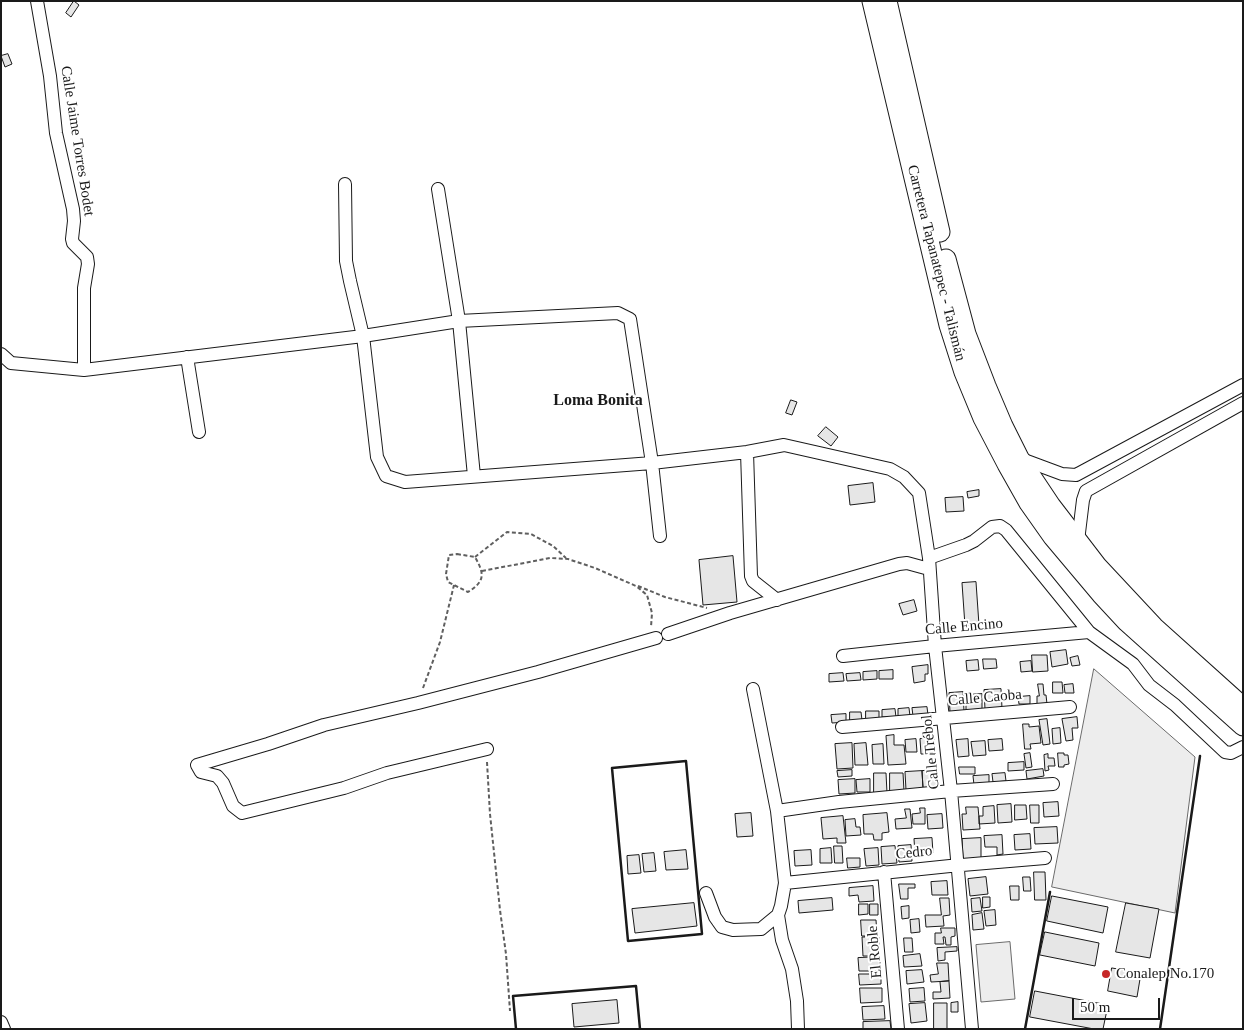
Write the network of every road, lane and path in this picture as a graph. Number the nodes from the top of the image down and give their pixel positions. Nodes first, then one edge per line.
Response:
1 (37, 1) edge
2 (872, 1) edge
3 (887, 1) edge
4 (345, 184) dead end
5 (438, 189) dead end
6 (460, 321) junction
7 (363, 336) junction
8 (187, 357) junction
9 (6, 359) edge
10 (84, 370) junction
11 (1243, 385) edge
12 (1243, 403) edge
13 (199, 432) dead end
14 (747, 452) junction
15 (1019, 458) junction
16 (652, 463) junction
17 (1076, 475) junction
18 (474, 476) junction
19 (1086, 491) junction
20 (660, 536) dead end
21 (1078, 541) junction
22 (475, 557) junction
23 (568, 559) junction
24 (929, 564) junction
25 (482, 570) junction
26 (454, 585) junction
27 (636, 586) junction
28 (777, 600) junction
29 (707, 608) dead end
30 (1089, 632) junction
31 (662, 636) junction
32 (935, 646) junction
33 (843, 656) dead end
34 (753, 689) dead end
35 (418, 703) junction
36 (1070, 707) dead end
37 (1243, 707) edge
38 (943, 717) junction
39 (1243, 726) edge
40 (842, 727) dead end
41 (1243, 747) edge
42 (487, 749) joint
43 (1053, 784) dead end
44 (951, 791) junction
45 (777, 811) junction
46 (1046, 858) dead end
47 (958, 865) junction
48 (884, 872) junction
49 (785, 882) junction
50 (706, 892) dead end
51 (778, 915) junction
52 (761, 929) junction
53 (782, 940) junction
54 (510, 1011) dead end
55 (1, 1022) edge
56 (4, 1029) edge
57 (798, 1029) edge
58 (898, 1029) edge
59 (972, 1029) edge

1 - 10 street, Calle Jaime Torres Bodet
2 - 39 highway, Carretera Tapanatepec - Talismán
3 - 15 highway, Carretera Tapanatepec - Talismán
4 - 7 street
5 - 6 street
6 - 7 street
6 - 16 street
6 - 18 street
7 - 8 street
7 - 18 street
8 - 10 street
8 - 13 street
9 - 10 street
11 - 17 street
12 - 19 street
14 - 16 street
14 - 24 street, Calle Trébol
14 - 28 street
15 - 17 street
15 - 21 highway, Carretera Tapanatepec - Talismán
16 - 18 street
16 - 20 street
17 - 19 street
19 - 21 street
21 - 37 highway, Carretera Tapanatepec - Talismán
22 - 23 path
22 - 25 path
22 - 26 path
23 - 25 path
23 - 27 path
24 - 28 street
24 - 30 street
24 - 32 street, Calle Trébol
25 - 26 path
26 - 35 path
27 - 29 path
27 - 31 path
28 - 31 street
30 - 32 street, Calle Encino
30 - 41 street
31 - 35 street
32 - 33 street, Calle Encino
32 - 38 street, Calle Trébol
34 - 45 street
35 - 42 street
36 - 38 street, Calle Caoba
38 - 40 street, Calle Caoba
38 - 44 street, Calle Trébol
42 - 54 path
43 - 44 street
44 - 45 street
44 - 47 street, Calle Trébol
45 - 49 street
46 - 47 street, Cedro
47 - 48 street, Cedro
47 - 59 street, Calle Trébol
48 - 49 street, Cedro
48 - 58 street, El Roble
49 - 51 street
50 - 52 street
51 - 52 street
51 - 53 street
52 - 53 street
53 - 57 street
55 - 56 street

